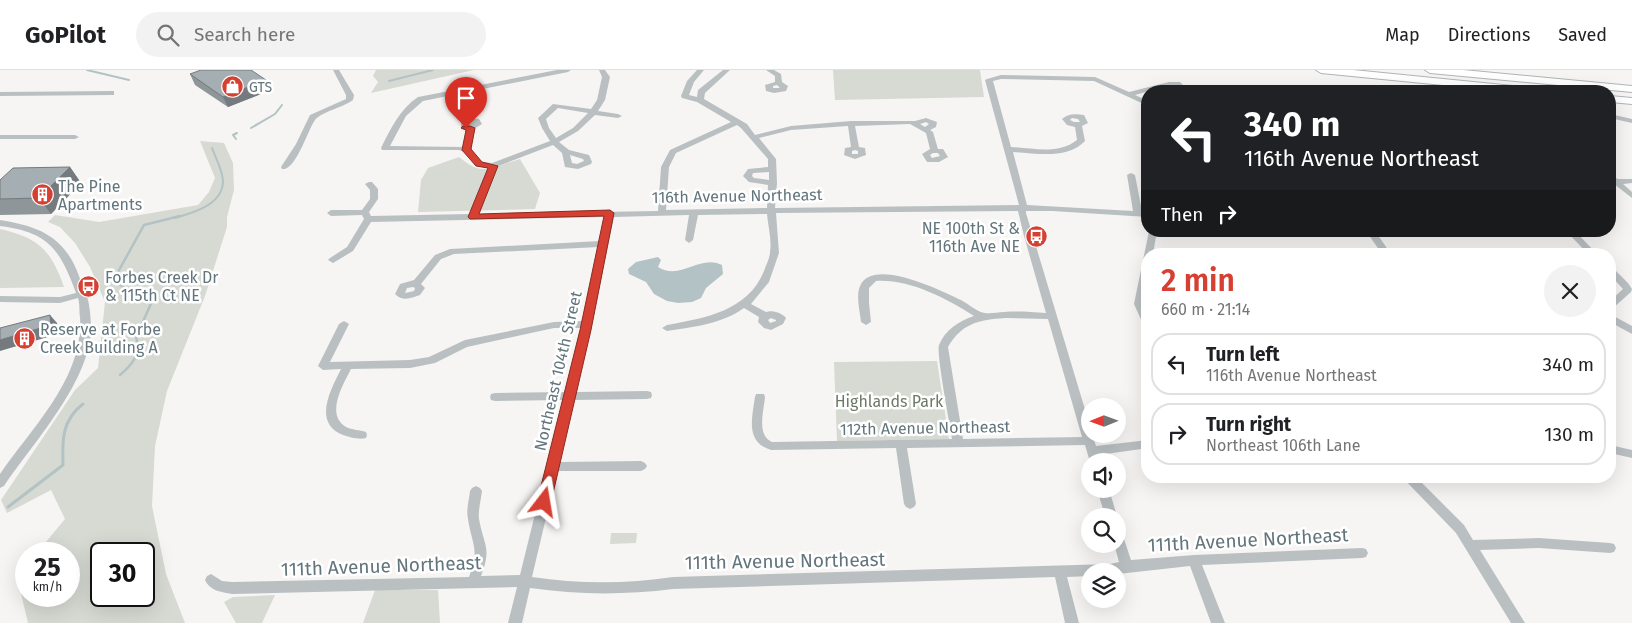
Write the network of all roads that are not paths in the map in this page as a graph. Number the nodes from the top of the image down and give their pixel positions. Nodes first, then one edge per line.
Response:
1 (336, 70) edge
2 (568, 70) edge
3 (602, 70) edge
4 (701, 70) edge
5 (728, 70) edge
6 (770, 70) edge
7 (1321, 70) edge
8 (1426, 70) edge
9 (1355, 73) junction
10 (1464, 74) junction
11 (778, 79) dead end
12 (1632, 84) edge
13 (1425, 85) edge
14 (1474, 85) edge
15 (1587, 85) edge
16 (1616, 88) edge
17 (1632, 89) edge
18 (1141, 91) edge
19 (111, 93) dead end
20 (0, 94) edge
21 (1131, 94) junction
22 (700, 100) junction
23 (1141, 100) edge
24 (1616, 100) edge
25 (1632, 101) edge
26 (1616, 105) edge
27 (1632, 106) edge
28 (592, 113) junction
29 (618, 116) dead end
30 (1616, 117) edge
31 (1632, 121) edge
32 (737, 122) junction
33 (851, 124) junction
34 (1078, 125) dead end
35 (921, 126) junction
36 (470, 128) dead end
37 (0, 137) edge
38 (75, 137) dead end
39 (755, 137) junction
40 (555, 143) junction
41 (855, 148) dead end
42 (1009, 149) junction
43 (467, 150) junction
44 (934, 150) dead end
45 (566, 152) dead end
46 (493, 166) junction
47 (285, 167) dead end
48 (773, 169) junction
49 (1131, 176) dead end
50 (1616, 180) edge
51 (1632, 182) edge
52 (773, 183) junction
53 (1616, 183) edge
54 (369, 184) dead end
55 (1632, 196) edge
56 (1023, 207) junction
57 (771, 210) junction
58 (662, 212) junction
59 (694, 212) junction
60 (331, 213) dead end
61 (610, 213) junction
62 (1138, 214) joint
63 (367, 215) junction
64 (473, 217) junction
65 (0, 223) edge
66 (1374, 237) edge
67 (1576, 237) edge
68 (689, 240) dead end
69 (603, 244) junction
70 (1383, 248) edge
71 (1587, 248) edge
72 (333, 260) dead end
73 (1616, 276) edge
74 (416, 284) dead end
75 (82, 294) junction
76 (1141, 295) edge
77 (0, 299) edge
78 (1616, 301) edge
79 (744, 304) junction
80 (1141, 308) edge
81 (765, 316) dead end
82 (981, 316) junction
83 (1051, 316) junction
84 (1616, 321) edge
85 (866, 322) dead end
86 (344, 324) dead end
87 (587, 324) junction
88 (667, 328) dead end
89 (1632, 331) edge
90 (348, 366) junction
91 (648, 395) dead end
92 (570, 396) junction
93 (494, 397) dead end
94 (760, 397) dead end
95 (362, 434) dead end
96 (958, 443) junction
97 (901, 444) junction
98 (1141, 445) edge
99 (1616, 450) edge
100 (1092, 451) edge
101 (1632, 454) edge
102 (641, 466) dead end
103 (553, 467) junction
104 (0, 483) edge
105 (1414, 483) edge
106 (476, 491) dead end
107 (910, 504) dead end
108 (1471, 545) junction
109 (1610, 548) dead end
110 (1362, 553) dead end
111 (1194, 560) junction
112 (1126, 566) edge
113 (1081, 571) edge
114 (1060, 572) junction
115 (211, 580) dead end
116 (524, 581) junction
117 (473, 582) junction
118 (515, 623) edge
119 (1072, 623) edge
120 (1218, 623) edge
121 (1518, 623) edge

1 - 47 street
2 - 43 street
3 - 28 street
4 - 22 street
5 - 22 street
6 - 11 street
7 - 9 highway
8 - 10 highway
9 - 13 highway
9 - 14 highway
10 - 12 highway
10 - 15 highway
16 - 17 highway
18 - 21 street
19 - 20 street
21 - 23 street
21 - 42 street
22 - 32 street
24 - 25 highway
26 - 27 highway
28 - 29 street
28 - 40 street
28 - 40 street
30 - 31 street
32 - 39 street
32 - 58 street
33 - 35 street
33 - 39 street
33 - 41 street
34 - 42 street
35 - 35 street
35 - 44 street
36 - 43 street
37 - 38 street
39 - 48 street
40 - 45 street
40 - 46 street
42 - 56 street
43 - 46 street
46 - 64 street
48 - 52 street
48 - 52 street
49 - 62 street
50 - 51 street
52 - 57 street
53 - 55 street
54 - 63 street
56 - 57 street, 116th Avenue Northeast
56 - 62 street, 116th Avenue Northeast
56 - 83 street
57 - 59 street, 116th Avenue Northeast
57 - 79 street
58 - 59 street, 116th Avenue Northeast
58 - 61 street, 116th Avenue Northeast
59 - 68 street
60 - 63 street, 116th Avenue Northeast
61 - 64 street, 116th Avenue Northeast
61 - 69 street, Northeast 104th Street
63 - 64 street, 116th Avenue Northeast
63 - 72 street
65 - 75 street
66 - 70 street
67 - 71 street
69 - 74 street
69 - 87 street, Northeast 104th Street
73 - 78 street
75 - 77 street
75 - 104 street
76 - 80 street
79 - 81 street
79 - 88 street
82 - 83 street
82 - 85 street
82 - 96 street
83 - 100 street
84 - 89 street
86 - 90 street
87 - 90 street
87 - 92 street, Northeast 104th Street
90 - 95 street
91 - 92 street
92 - 93 street
92 - 103 street, Northeast 104th Street
94 - 97 street, 112th Avenue Northeast
96 - 97 street, 112th Avenue Northeast
96 - 100 street, 112th Avenue Northeast
97 - 107 street
98 - 100 street, 112th Avenue Northeast
99 - 101 street
102 - 103 street
103 - 116 street, Northeast 104th Street
105 - 108 street
106 - 117 street
108 - 109 street
108 - 121 street
110 - 111 street, 111th Avenue Northeast
111 - 112 street, 111th Avenue Northeast
111 - 120 street
113 - 114 street, 111th Avenue Northeast
114 - 116 street, 111th Avenue Northeast
114 - 119 street
115 - 117 street, 111th Avenue Northeast
116 - 117 street, 111th Avenue Northeast
116 - 118 street, Northeast 104th Street

